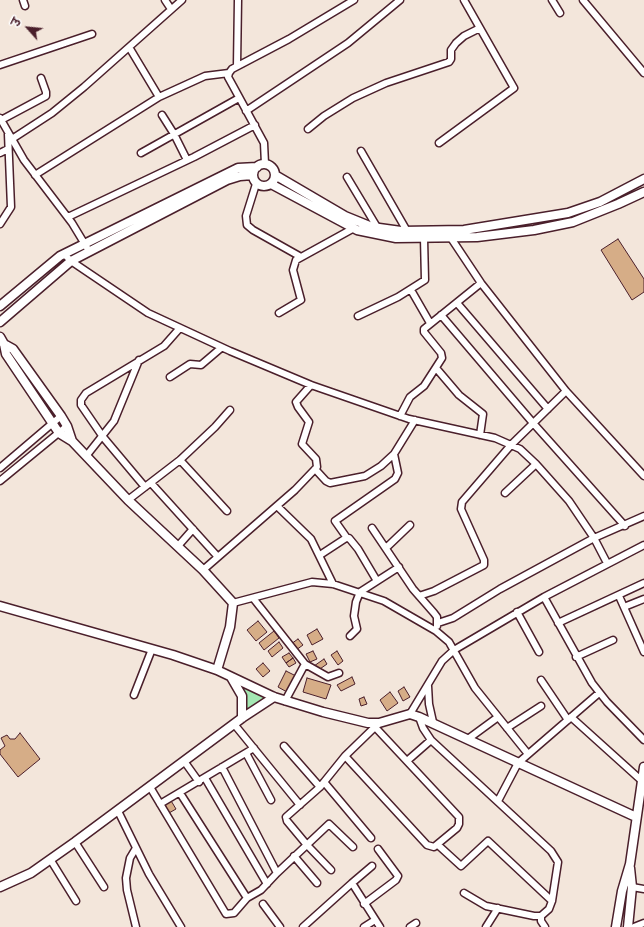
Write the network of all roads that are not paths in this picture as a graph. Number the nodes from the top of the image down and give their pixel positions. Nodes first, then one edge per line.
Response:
1 (165, 0) edge
2 (182, 0) edge
3 (238, 0) edge
4 (354, 0) edge
5 (400, 0) edge
6 (464, 0) edge
7 (552, 0) edge
8 (583, 0) edge
9 (171, 9) junction
10 (560, 13) dead end
11 (480, 28) junction
12 (92, 34) dead end
13 (129, 47) junction
14 (0, 65) edge
15 (237, 66) junction
16 (229, 73) junction
17 (644, 73) edge
18 (41, 78) dead end
19 (159, 97) junction
20 (239, 98) junction
21 (246, 111) junction
22 (162, 115) dead end
23 (1, 119) edge
24 (255, 125) junction
25 (308, 130) dead end
26 (8, 131) junction
27 (174, 134) junction
28 (12, 138) junction
29 (439, 143) dead end
30 (8, 150) junction
31 (361, 151) dead end
32 (0, 153) edge
33 (141, 153) dead end
34 (187, 160) junction
35 (265, 164) junction
36 (256, 167) junction
37 (35, 175) junction
38 (253, 175) junction
39 (275, 175) junction
40 (347, 177) dead end
41 (644, 179) edge
42 (256, 184) junction
43 (271, 184) junction
44 (644, 192) edge
45 (574, 212) junction
46 (68, 217) junction
47 (576, 221) junction
48 (0, 222) edge
49 (377, 227) junction
50 (354, 228) junction
51 (444, 230) junction
52 (407, 231) junction
53 (424, 238) junction
54 (451, 238) junction
55 (84, 243) junction
56 (89, 251) junction
57 (64, 254) junction
58 (301, 257) junction
59 (71, 261) junction
60 (481, 283) junction
61 (411, 290) junction
62 (457, 303) junction
63 (0, 306) edge
64 (279, 313) dead end
65 (441, 315) junction
66 (358, 316) dead end
67 (0, 322) edge
68 (430, 323) junction
69 (179, 329) junction
70 (2, 340) edge
71 (222, 348) junction
72 (139, 360) junction
73 (436, 368) junction
74 (170, 377) dead end
75 (311, 385) junction
76 (566, 391) junction
77 (548, 409) junction
78 (230, 410) dead end
79 (61, 416) junction
80 (400, 416) junction
81 (415, 420) junction
82 (533, 423) junction
83 (51, 425) junction
84 (67, 426) junction
85 (59, 434) junction
86 (480, 435) junction
87 (103, 437) junction
88 (72, 441) junction
89 (511, 445) junction
90 (394, 454) junction
91 (87, 455) junction
92 (180, 460) junction
93 (536, 464) junction
94 (0, 468) edge
95 (315, 469) junction
96 (644, 476) edge
97 (0, 481) edge
98 (151, 483) junction
99 (145, 487) junction
100 (505, 493) dead end
101 (128, 500) junction
102 (277, 506) junction
103 (228, 511) dead end
104 (644, 516) edge
105 (410, 525) dead end
106 (625, 526) junction
107 (372, 528) dead end
108 (193, 529) junction
109 (347, 538) junction
110 (594, 538) junction
111 (644, 545) edge
112 (178, 546) junction
113 (386, 548) junction
114 (320, 555) junction
115 (218, 557) junction
116 (607, 563) junction
117 (399, 567) junction
118 (203, 570) junction
119 (377, 581) junction
120 (644, 583) edge
121 (333, 584) junction
122 (360, 592) junction
123 (418, 596) junction
124 (544, 596) junction
125 (619, 596) junction
126 (253, 598) junction
127 (644, 599) edge
128 (233, 603) junction
129 (0, 606) edge
130 (624, 608) junction
131 (517, 612) junction
132 (438, 623) junction
133 (558, 623) junction
134 (436, 631) junction
135 (350, 636) dead end
136 (613, 640) dead end
137 (642, 640) edge
138 (152, 649) junction
139 (454, 650) junction
140 (539, 652) dead end
141 (644, 652) edge
142 (576, 656) junction
143 (305, 664) junction
144 (217, 670) junction
145 (339, 673) dead end
146 (230, 676) junction
147 (541, 680) dead end
148 (428, 684) junction
149 (599, 693) junction
150 (134, 695) dead end
151 (274, 697) junction
152 (285, 701) junction
153 (542, 706) dead end
154 (410, 714) junction
155 (419, 717) junction
156 (498, 717) junction
157 (242, 718) junction
158 (570, 719) junction
159 (433, 722) junction
160 (234, 724) junction
161 (377, 725) junction
162 (507, 728) junction
163 (468, 739) junction
164 (431, 740) junction
165 (644, 740) edge
166 (284, 746) dead end
167 (254, 748) junction
168 (246, 753) junction
169 (528, 754) junction
170 (344, 756) junction
171 (184, 761) junction
172 (407, 761) junction
173 (518, 763) junction
174 (222, 767) junction
175 (644, 767) edge
176 (205, 778) junction
177 (199, 782) junction
178 (322, 784) junction
179 (150, 787) junction
180 (642, 788) edge
181 (180, 792) junction
182 (271, 800) dead end
183 (498, 801) junction
184 (160, 804) junction
185 (300, 805) junction
186 (118, 810) junction
187 (636, 817) junction
188 (371, 838) dead end
189 (75, 842) junction
190 (306, 845) junction
191 (438, 845) junction
192 (353, 847) dead end
193 (136, 848) junction
194 (378, 849) dead end
195 (294, 856) junction
196 (50, 860) junction
197 (630, 864) junction
198 (372, 866) dead end
199 (331, 870) dead end
200 (277, 872) junction
201 (317, 883) dead end
202 (352, 883) junction
203 (267, 884) junction
204 (0, 887) edge
205 (104, 887) dead end
206 (632, 887) junction
207 (644, 888) edge
208 (464, 893) dead end
209 (247, 898) junction
210 (76, 900) dead end
211 (552, 901) junction
212 (264, 904) dead end
213 (364, 904) junction
214 (498, 908) junction
215 (541, 916) junction
216 (375, 920) junction
217 (644, 924) edge
218 (136, 927) edge
219 (181, 927) edge
220 (280, 927) edge
221 (303, 927) edge
222 (364, 927) edge
223 (380, 927) edge
224 (486, 927) edge
225 (545, 927) edge
226 (616, 927) edge
227 (628, 927) edge
228 (634, 927) edge

1 - 9 street
2 - 9 street
3 - 15 street
4 - 15 street
5 - 21 street
6 - 11 street
7 - 10 street
8 - 17 street
9 - 13 street
11 - 25 street
11 - 29 street
12 - 14 street
13 - 19 street
13 - 28 street
15 - 16 street
16 - 19 street
16 - 20 street
18 - 23 street
19 - 37 street
20 - 21 street
20 - 27 street
21 - 24 street
22 - 27 street
23 - 26 street
24 - 34 street
24 - 35 street
26 - 28 street
26 - 30 street
27 - 33 street
27 - 34 street
28 - 37 street
30 - 32 street
30 - 48 street
31 - 52 street
34 - 46 street
35 - 36 street
35 - 39 street
36 - 38 street
36 - 55 street
37 - 46 street
38 - 42 street
38 - 56 street
39 - 43 street
39 - 49 street
40 - 49 street
41 - 45 street
42 - 43 street
42 - 58 street
43 - 50 street
44 - 47 street
45 - 47 street
45 - 51 street
46 - 55 street
47 - 54 street
49 - 52 street
50 - 53 street
50 - 58 street
51 - 52 street
51 - 54 street
53 - 54 street
53 - 61 street
54 - 60 street
55 - 56 street
55 - 57 street
56 - 59 street
57 - 59 street
57 - 63 street
58 - 64 street
59 - 67 street
59 - 69 street
60 - 62 street
60 - 76 street
61 - 66 street
61 - 68 street
62 - 65 street
62 - 77 street
65 - 68 street
65 - 82 street
68 - 73 street
69 - 71 street
69 - 72 street
70 - 79 street
70 - 83 street
71 - 74 street
71 - 75 street
72 - 87 street
72 - 87 street
73 - 80 street
73 - 86 street
75 - 80 street
75 - 95 street
76 - 77 street
76 - 96 street
77 - 82 street
78 - 92 street
79 - 83 street
79 - 84 street
80 - 81 street
81 - 86 street
81 - 90 street
82 - 89 street
82 - 106 street
83 - 85 street
83 - 94 street
84 - 85 street
84 - 88 street
85 - 88 street
85 - 97 street
86 - 89 street
87 - 91 street
87 - 99 street
88 - 91 street
89 - 93 street
89 - 123 street
90 - 95 street
90 - 109 street
91 - 101 street
92 - 98 street
92 - 103 street
93 - 100 street
93 - 110 street
95 - 102 street
98 - 99 street
98 - 108 street
99 - 101 street
101 - 112 street
102 - 114 street
102 - 115 street
104 - 106 street
105 - 113 street
106 - 110 street
107 - 113 street
108 - 112 street
108 - 115 street
109 - 114 street
109 - 119 street
110 - 116 street
110 - 132 street
111 - 116 street
112 - 118 street
113 - 117 street
114 - 121 street
115 - 118 street
116 - 124 street
117 - 119 street
117 - 123 street
118 - 128 street
119 - 122 street
120 - 125 street
121 - 122 street
121 - 126 street
122 - 134 street
122 - 135 street
123 - 132 street
124 - 131 street
124 - 133 street
125 - 130 street
125 - 133 street
126 - 128 street
126 - 143 street
127 - 130 street
128 - 144 street
129 - 138 street
130 - 137 street
131 - 139 street
131 - 140 street
132 - 134 street
133 - 142 street
134 - 139 street
136 - 142 street
137 - 141 street
138 - 144 street
138 - 150 street
139 - 148 street
139 - 156 street
142 - 149 street
143 - 145 street
143 - 152 street
144 - 146 street
146 - 151 street
146 - 157 street
147 - 158 street
148 - 154 street
148 - 159 street
149 - 158 street
149 - 165 street
151 - 152 street
151 - 157 street
152 - 161 street
153 - 162 street
154 - 155 street
154 - 161 street
155 - 159 street
155 - 164 street
156 - 162 street
156 - 163 street
157 - 160 street
158 - 169 street
158 - 180 street
159 - 163 street
160 - 167 street
160 - 171 street
161 - 170 street
161 - 172 street
162 - 169 street
163 - 173 street
164 - 172 street
164 - 183 street
166 - 178 street
167 - 168 street
167 - 185 street
168 - 174 street
168 - 182 street
169 - 173 street
170 - 178 street
170 - 191 street
171 - 177 street
171 - 179 street
172 - 191 street
173 - 183 street
173 - 187 street
174 - 176 street
174 - 200 street
175 - 180 street
176 - 177 street
176 - 203 street
177 - 181 street
178 - 185 street
178 - 188 street
179 - 184 street
179 - 186 street
180 - 187 street
181 - 184 street
181 - 209 street
183 - 211 street
184 - 209 street
185 - 190 street
186 - 189 street
186 - 193 street
187 - 197 street
189 - 196 street
189 - 205 street
190 - 192 street
190 - 195 street
190 - 199 street
191 - 211 street
193 - 218 street
193 - 219 street
194 - 213 street
195 - 200 street
195 - 201 street
196 - 204 street
196 - 210 street
197 - 206 street
197 - 226 street
198 - 202 street
200 - 203 street
202 - 213 street
202 - 221 street
203 - 209 street
206 - 207 street
206 - 227 street
208 - 214 street
211 - 215 street
212 - 220 street
213 - 216 street
214 - 215 street
214 - 224 street
215 - 225 street
216 - 222 street
216 - 223 street
217 - 228 street

